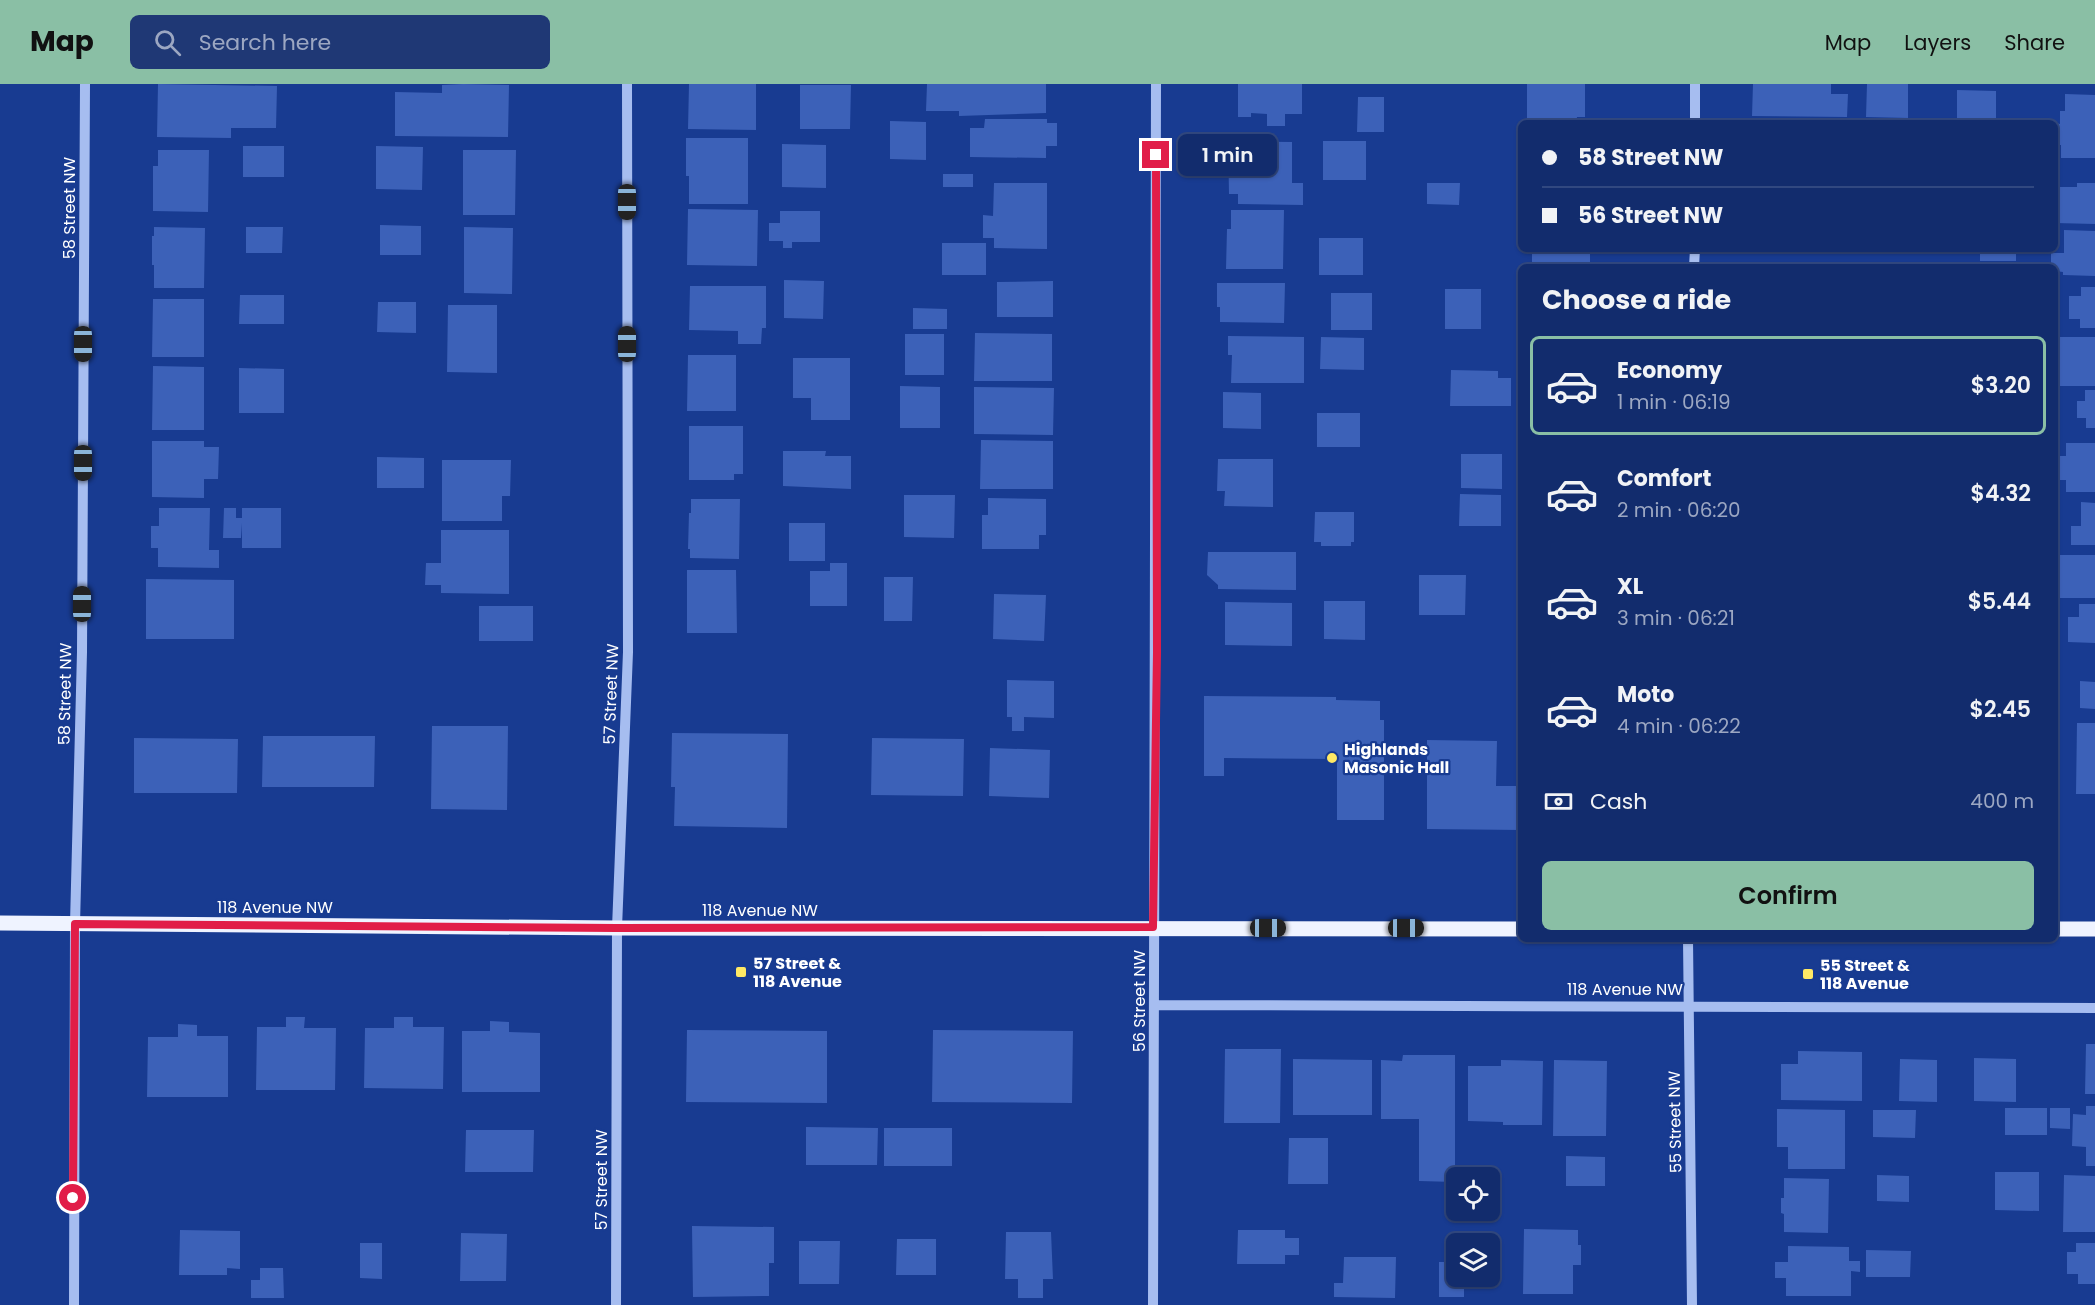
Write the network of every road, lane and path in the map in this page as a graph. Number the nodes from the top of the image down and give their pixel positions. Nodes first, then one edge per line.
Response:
1 (85, 84) edge
2 (627, 84) edge
3 (1156, 84) edge
4 (1695, 84) edge
5 (1695, 120) edge
6 (0, 923) edge
7 (75, 924) junction
8 (1153, 927) junction
9 (617, 928) junction
10 (2095, 928) edge
11 (1518, 929) edge
12 (2058, 929) edge
13 (1688, 942) edge
14 (1155, 1005) junction
15 (1688, 1007) junction
16 (2095, 1008) edge
17 (74, 1305) edge
18 (616, 1305) edge
19 (1153, 1305) edge
20 (1692, 1305) edge

1 - 7 street, 58 Street NW
2 - 9 street, 57 Street NW
3 - 8 street, 56 Street NW
4 - 5 street
6 - 7 main road, 118 Avenue NW
7 - 9 main road, 118 Avenue NW
7 - 17 street, 58 Street NW
8 - 9 main road, 118 Avenue NW
8 - 11 main road, 118 Avenue NW
8 - 14 street, 56 Street NW
9 - 18 street, 57 Street NW
10 - 12 main road
13 - 15 street, 55 Street NW
14 - 15 street, 118 Avenue NW
14 - 19 street, 56 Street NW
15 - 16 street, 118 Avenue NW
15 - 20 street, 55 Street NW

